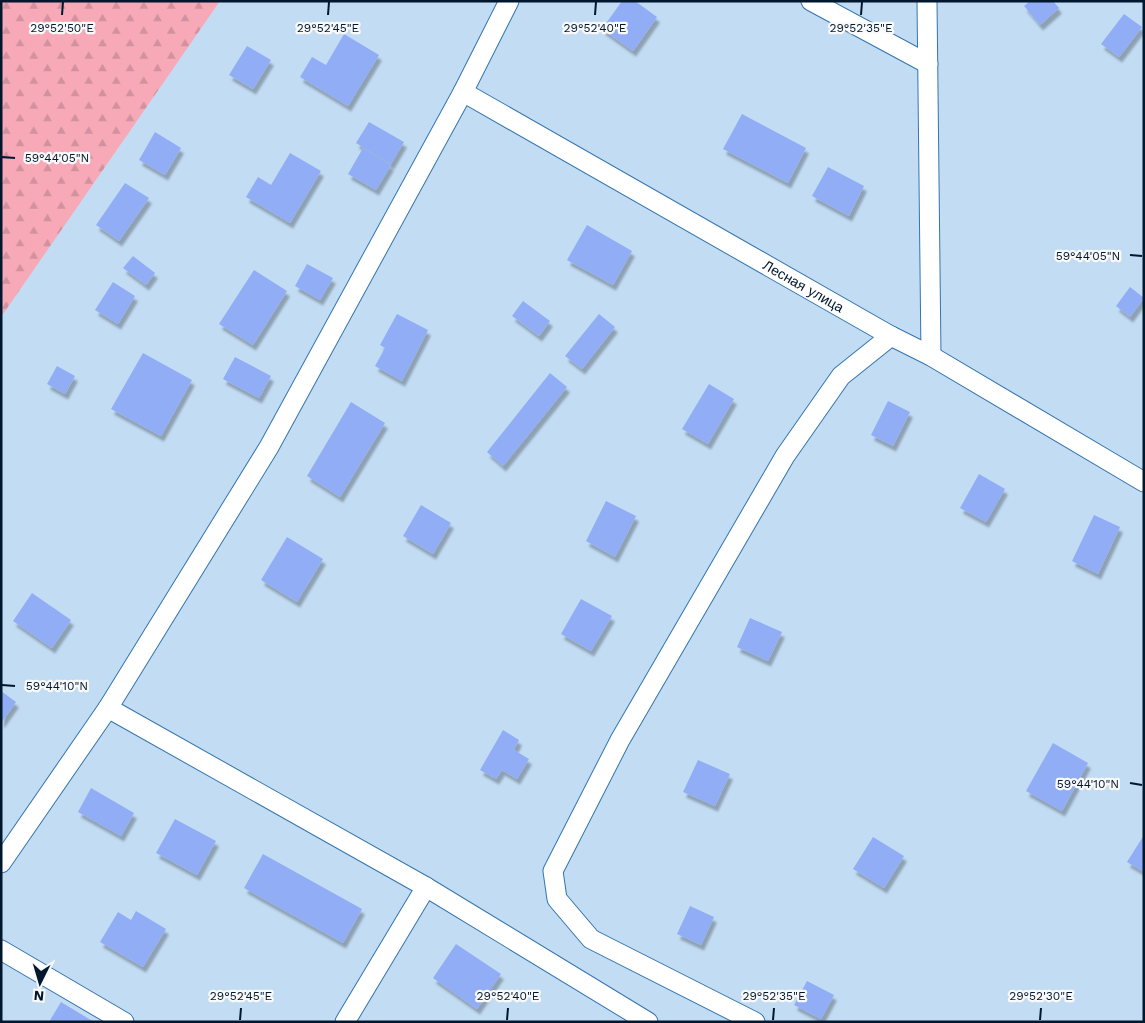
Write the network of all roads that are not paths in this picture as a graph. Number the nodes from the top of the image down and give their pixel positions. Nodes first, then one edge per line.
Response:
1 (509, 1) edge
2 (811, 1) edge
3 (927, 1) edge
4 (928, 64) junction
5 (463, 92) junction
6 (891, 336) junction
7 (931, 356) junction
8 (1144, 482) edge
9 (108, 708) junction
10 (1, 863) edge
11 (426, 887) junction
12 (1, 950) edge
13 (124, 1022) edge
14 (345, 1022) edge
15 (648, 1022) edge
16 (755, 1022) edge

1 - 5 street
2 - 4 street
3 - 4 street
4 - 7 street
5 - 6 street, Лесная улица
5 - 9 street
6 - 7 street, Лесная улица
6 - 16 street
7 - 8 street, Лесная улица
9 - 10 street
9 - 11 street
11 - 14 street
11 - 15 street
12 - 13 street

